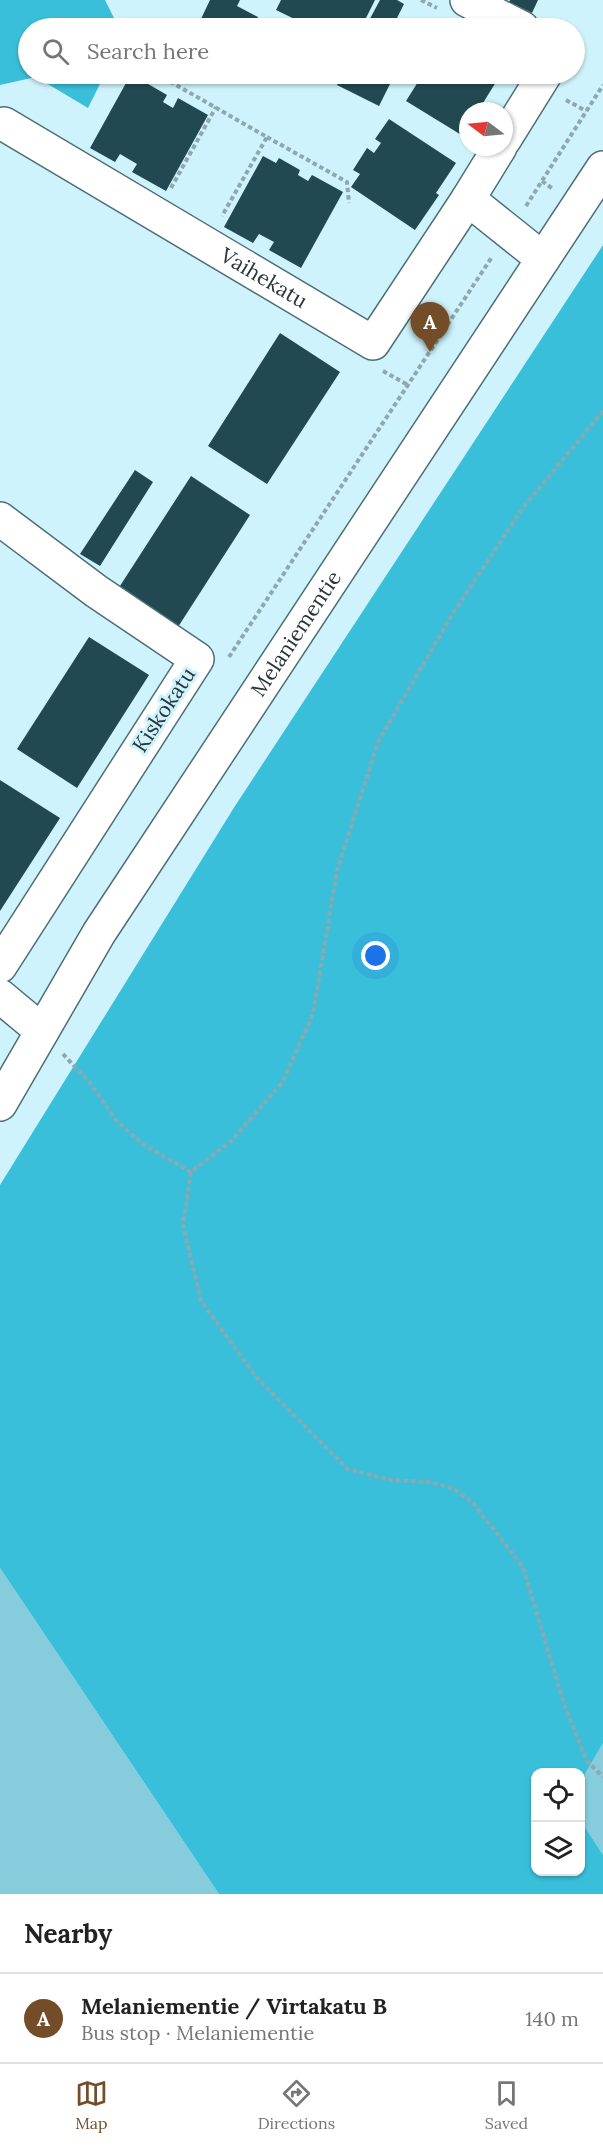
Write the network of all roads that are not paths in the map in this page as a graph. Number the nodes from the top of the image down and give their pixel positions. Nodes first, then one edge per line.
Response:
1 (467, 0) edge
2 (502, 18) edge
3 (539, 84) edge
4 (4, 124) dead end
5 (513, 126) edge
6 (494, 156) edge
7 (603, 168) edge
8 (468, 199) junction
9 (543, 259) junction
10 (0, 519) edge
11 (0, 966) edge
12 (0, 996) edge
13 (42, 1031) junction
14 (0, 1104) edge

1 - 2 street
3 - 5 street
4 - 8 street, Vaihekatu
6 - 8 street
7 - 9 street, Melaniementie
8 - 9 street
9 - 13 street, Melaniementie
10 - 11 street, Kiskokatu
12 - 13 street
13 - 14 street, Melaniementie

